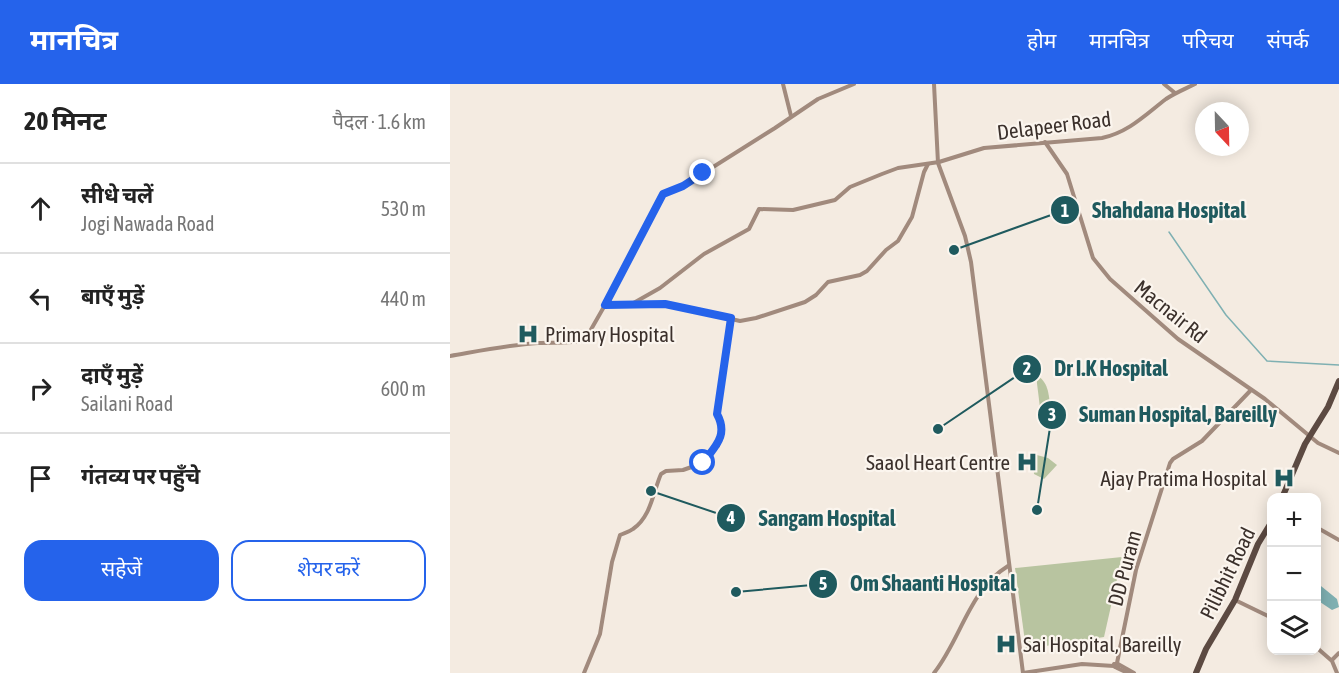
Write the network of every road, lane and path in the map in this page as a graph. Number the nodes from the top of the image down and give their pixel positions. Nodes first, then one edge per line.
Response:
1 (783, 84) edge
2 (854, 84) edge
3 (934, 84) edge
4 (1164, 84) edge
5 (1195, 84) edge
6 (1175, 93) junction
7 (791, 116) junction
8 (1045, 142) junction
9 (939, 162) junction
10 (928, 164) junction
11 (605, 305) junction
12 (630, 305) junction
13 (731, 318) junction
14 (450, 356) edge
15 (1339, 381) edge
16 (1251, 390) junction
17 (1311, 437) junction
18 (1339, 453) edge
19 (1286, 493) edge
20 (1321, 529) edge
21 (1267, 530) edge
22 (1339, 540) edge
23 (1010, 566) junction
24 (1001, 571) junction
25 (1011, 573) junction
26 (1236, 601) junction
27 (1267, 616) edge
28 (1321, 650) edge
29 (1339, 653) edge
30 (1332, 660) junction
31 (1116, 665) junction
32 (584, 673) edge
33 (934, 673) edge
34 (1024, 673) edge
35 (1128, 673) edge
36 (1134, 673) edge
37 (1198, 673) edge
38 (1337, 673) edge

1 - 7 street
2 - 7 street
3 - 9 street
4 - 6 street
5 - 6 street, Delapeer Road
6 - 8 street, Delapeer Road
7 - 11 street
8 - 9 street, Delapeer Road
8 - 16 street, Macnair Rd
9 - 10 street, Delapeer Road
9 - 23 street
10 - 12 street, Delapeer Road
10 - 13 street
11 - 12 street
11 - 14 street
12 - 13 street
13 - 32 street
15 - 17 highway
16 - 17 street, Macnair Rd
16 - 31 street, DD Puram
17 - 18 street, Macnair Rd
17 - 19 highway
20 - 22 street
21 - 26 highway, Pilibhit Road
23 - 24 street
23 - 25 street
24 - 25 street
24 - 33 street
25 - 34 street
26 - 27 street
26 - 37 highway, Pilibhit Road
28 - 30 street
29 - 30 street
30 - 38 street
31 - 34 street
31 - 35 street
31 - 36 street

